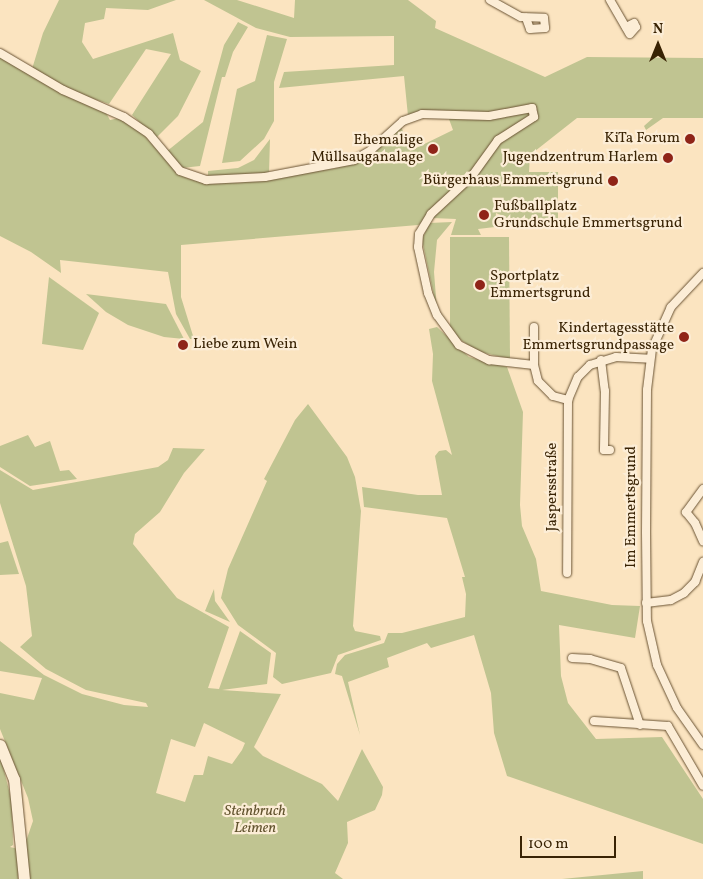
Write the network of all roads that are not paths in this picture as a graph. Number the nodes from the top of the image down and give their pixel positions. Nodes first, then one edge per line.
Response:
1 (490, 0) edge
2 (610, 0) edge
3 (526, 18) dead end
4 (626, 27) dead end
5 (0, 53) edge
6 (703, 273) edge
7 (534, 327) dead end
8 (650, 359) junction
9 (601, 360) junction
10 (534, 366) junction
11 (568, 400) junction
12 (610, 450) dead end
13 (703, 489) edge
14 (703, 541) edge
15 (703, 562) edge
16 (567, 574) dead end
17 (646, 606) junction
18 (572, 658) dead end
19 (594, 721) dead end
20 (640, 725) junction
21 (0, 745) edge
22 (703, 745) edge
23 (703, 786) edge
24 (24, 879) edge

1 - 3 street
2 - 4 street
5 - 10 street
6 - 8 street, Im Emmertsgrund
7 - 10 street
8 - 9 street, Jaspersstraße
8 - 17 street, Im Emmertsgrund
9 - 11 street, Jaspersstraße
9 - 12 street
10 - 11 street
11 - 16 street, Jaspersstraße
13 - 14 street
15 - 17 street
17 - 22 street, Im Emmertsgrund
18 - 20 street
19 - 20 street
20 - 23 street
21 - 24 main road

